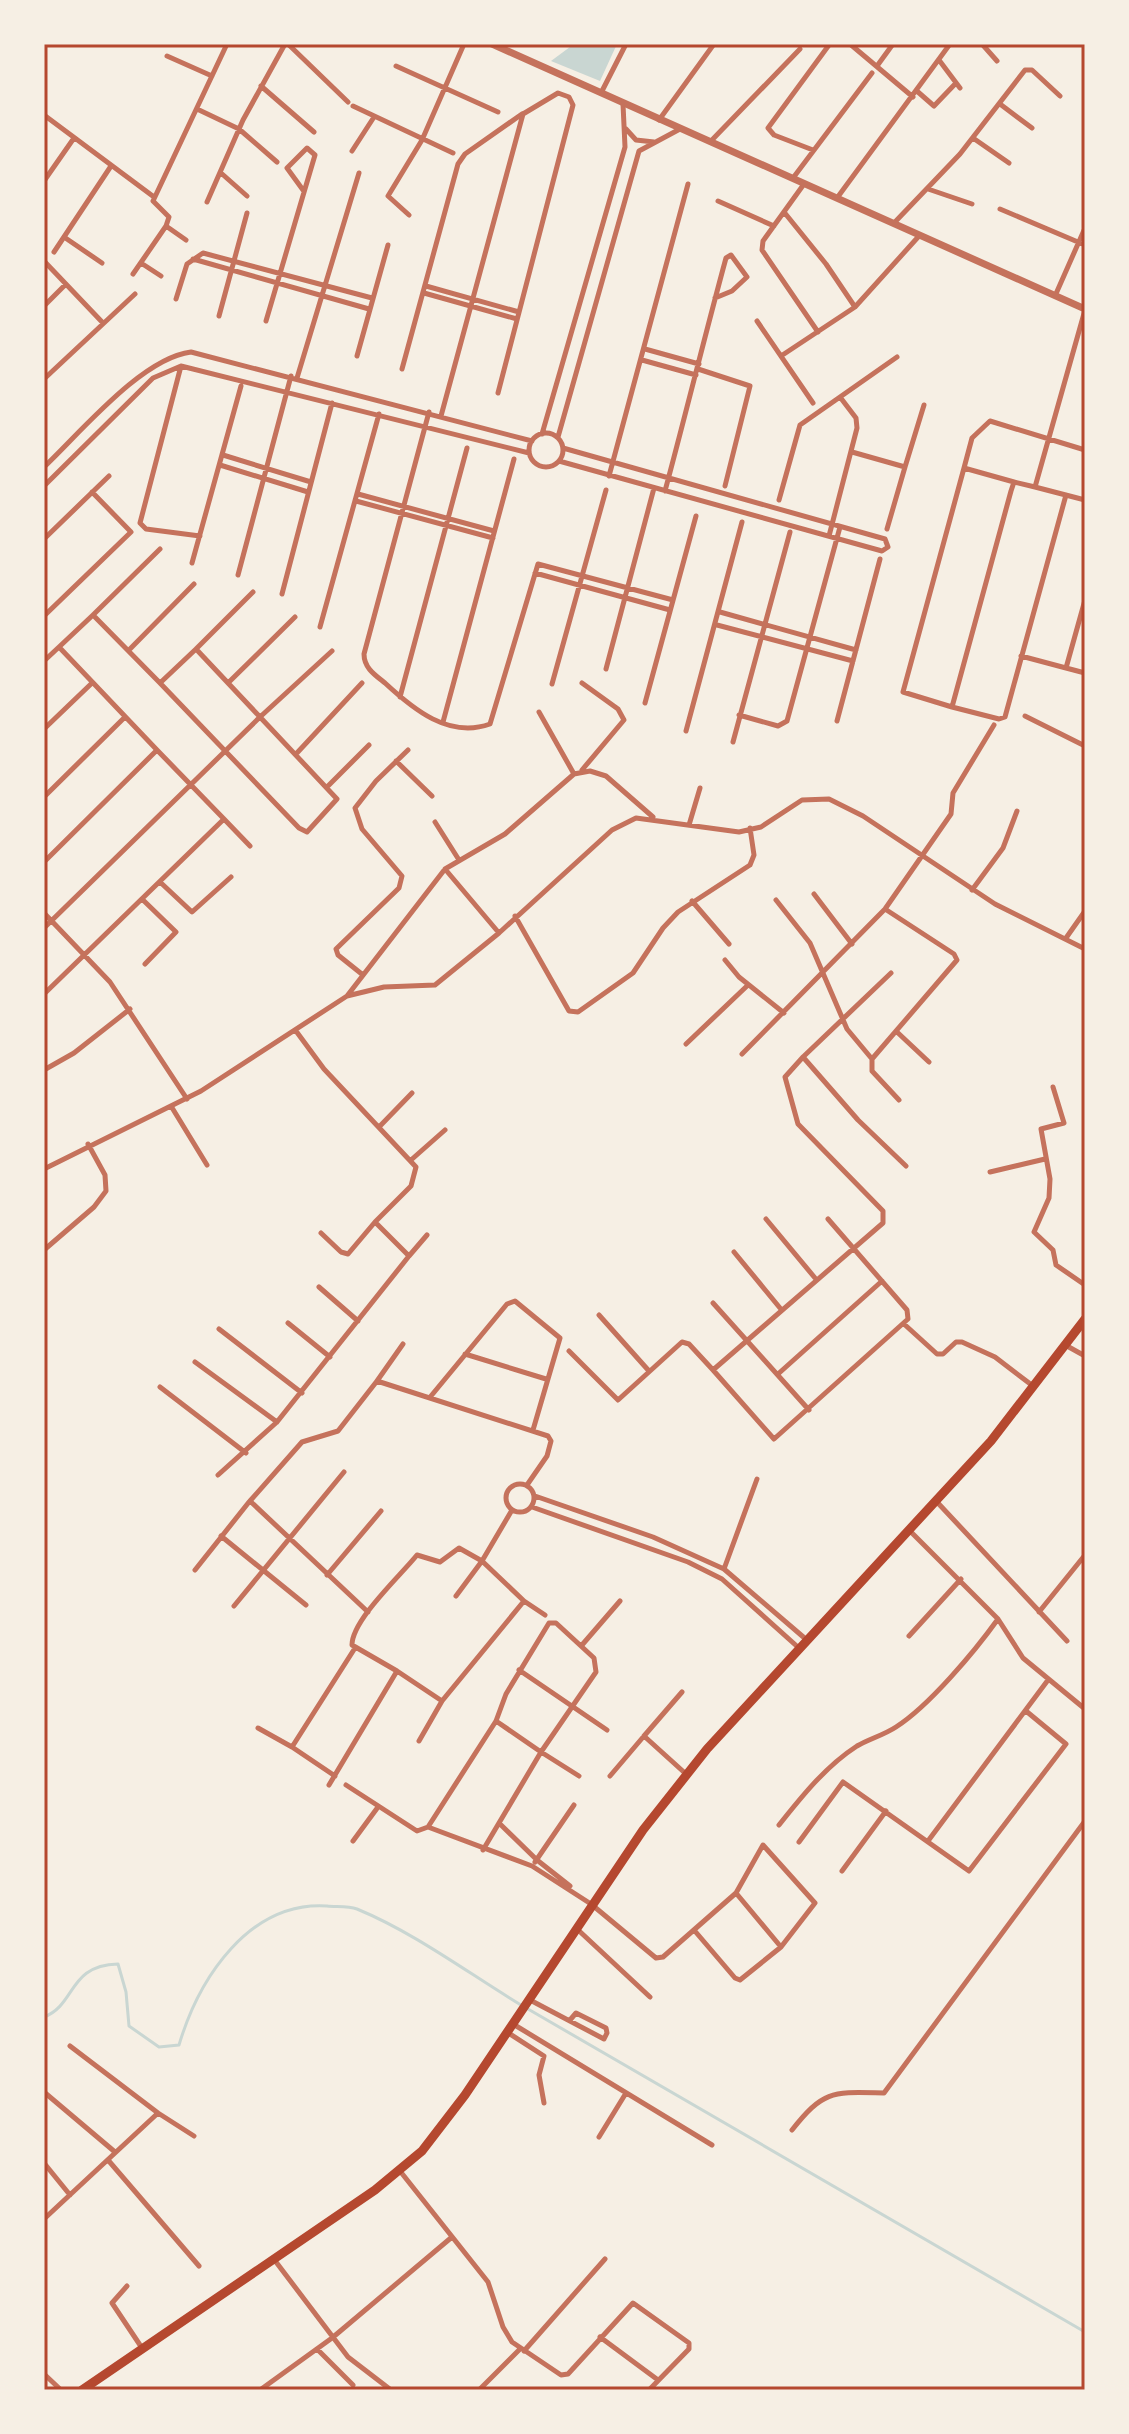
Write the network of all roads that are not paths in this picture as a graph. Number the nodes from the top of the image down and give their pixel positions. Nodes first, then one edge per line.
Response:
1 (227, 44) edge
2 (286, 44) edge
3 (464, 44) edge
4 (626, 44) edge
5 (714, 44) edge
6 (850, 44) edge
7 (893, 44) edge
8 (950, 44) edge
9 (982, 44) edge
10 (496, 45) edge
11 (829, 45) edge
12 (800, 49) dead end
13 (167, 56) dead end
14 (939, 60) junction
15 (997, 61) dead end
16 (396, 66) dead end
17 (877, 66) junction
18 (872, 73) dead end
19 (212, 76) junction
20 (261, 86) junction
21 (444, 88) junction
22 (601, 94) junction
23 (915, 94) junction
24 (1060, 96) dead end
25 (623, 104) junction
26 (1000, 104) junction
27 (197, 109) junction
28 (498, 112) dead end
29 (523, 114) junction
30 (44, 115) edge
31 (374, 117) junction
32 (659, 120) junction
33 (624, 126) junction
34 (1032, 128) dead end
35 (239, 129) junction
36 (680, 129) junction
37 (314, 132) dead end
38 (74, 138) junction
39 (973, 138) junction
40 (422, 140) junction
41 (663, 140) junction
42 (710, 142) junction
43 (625, 147) junction
44 (813, 150) junction
45 (352, 151) dead end
46 (639, 151) junction
47 (453, 153) dead end
48 (277, 162) dead end
49 (1009, 163) dead end
50 (111, 166) junction
51 (221, 173) junction
52 (359, 173) dead end
53 (792, 179) junction
54 (44, 181) edge
55 (688, 184) dead end
56 (804, 184) junction
57 (928, 189) junction
58 (303, 190) junction
59 (247, 196) dead end
60 (154, 197) junction
61 (837, 198) junction
62 (718, 201) dead end
63 (207, 202) dead end
64 (972, 204) dead end
65 (1000, 209) dead end
66 (784, 212) junction
67 (247, 213) dead end
68 (409, 215) dead end
69 (893, 224) junction
70 (166, 226) junction
71 (774, 226) junction
72 (1085, 228) edge
73 (919, 236) junction
74 (64, 237) junction
75 (186, 240) dead end
76 (1082, 244) edge
77 (388, 245) dead end
78 (54, 252) dead end
79 (203, 253) junction
80 (193, 259) junction
81 (44, 261) edge
82 (235, 261) junction
83 (102, 263) dead end
84 (141, 263) junction
85 (201, 264) junction
86 (232, 271) junction
87 (133, 274) dead end
88 (280, 274) junction
89 (161, 276) dead end
90 (277, 283) junction
91 (66, 284) junction
92 (426, 286) junction
93 (327, 287) junction
94 (424, 293) junction
95 (135, 294) dead end
96 (1055, 296) junction
97 (323, 297) junction
98 (372, 298) junction
99 (472, 298) junction
100 (715, 298) junction
101 (176, 299) dead end
102 (44, 306) edge
103 (469, 306) junction
104 (855, 307) junction
105 (369, 309) junction
106 (1085, 309) edge
107 (219, 316) dead end
108 (518, 316) junction
109 (266, 321) dead end
110 (757, 321) dead end
111 (103, 323) junction
112 (818, 332) junction
113 (645, 349) junction
114 (357, 356) dead end
115 (781, 356) junction
116 (897, 357) dead end
117 (642, 360) junction
118 (181, 366) junction
119 (149, 367) junction
120 (402, 369) dead end
121 (698, 369) junction
122 (294, 377) junction
123 (153, 378) junction
124 (44, 379) edge
125 (241, 386) dead end
126 (287, 392) junction
127 (498, 393) dead end
128 (840, 397) junction
129 (332, 403) junction
130 (813, 403) dead end
131 (924, 405) dead end
132 (429, 412) junction
133 (379, 414) junction
134 (441, 416) junction
135 (426, 427) junction
136 (542, 434) junction
137 (558, 437) junction
138 (1048, 439) junction
139 (532, 441) junction
140 (467, 448) dead end
141 (563, 448) junction
142 (1085, 450) edge
143 (852, 452) junction
144 (529, 453) junction
145 (223, 455) junction
146 (514, 459) dead end
147 (559, 461) junction
148 (613, 463) junction
149 (220, 465) junction
150 (44, 467) edge
151 (905, 467) junction
152 (964, 468) junction
153 (267, 469) junction
154 (109, 476) dead end
155 (609, 476) junction
156 (264, 478) junction
157 (668, 478) junction
158 (311, 482) junction
159 (1014, 482) junction
160 (44, 486) edge
161 (725, 486) dead end
162 (1035, 487) junction
163 (654, 488) junction
164 (606, 490) dead end
165 (665, 491) junction
166 (92, 492) junction
167 (308, 492) junction
168 (358, 494) junction
169 (1066, 495) junction
170 (779, 500) dead end
171 (1085, 500) edge
172 (356, 501) junction
173 (404, 510) junction
174 (696, 516) dead end
175 (448, 522) junction
176 (742, 522) dead end
177 (832, 524) junction
178 (840, 527) junction
179 (887, 529) dead end
180 (790, 532) dead end
181 (494, 534) junction
182 (200, 536) junction
183 (829, 536) junction
184 (837, 538) junction
185 (44, 539) edge
186 (160, 549) dead end
187 (880, 559) dead end
188 (192, 563) dead end
189 (535, 573) junction
190 (238, 575) dead end
191 (581, 576) junction
192 (194, 584) dead end
193 (578, 584) junction
194 (628, 588) junction
195 (253, 592) dead end
196 (282, 594) dead end
197 (625, 598) junction
198 (673, 600) junction
199 (1085, 600) edge
200 (670, 610) junction
201 (720, 612) junction
202 (93, 615) junction
203 (44, 616) edge
204 (295, 617) dead end
205 (717, 625) junction
206 (764, 625) junction
207 (320, 627) dead end
208 (761, 636) junction
209 (810, 637) junction
210 (59, 647) junction
211 (807, 648) junction
212 (196, 649) junction
213 (129, 650) junction
214 (856, 650) junction
215 (332, 651) dead end
216 (1021, 656) junction
217 (44, 661) edge
218 (853, 661) junction
219 (1066, 668) junction
220 (606, 669) dead end
221 (1085, 673) edge
222 (92, 683) junction
223 (160, 683) junction
224 (228, 683) junction
225 (362, 683) dead end
226 (582, 683) dead end
227 (552, 684) dead end
228 (400, 697) junction
229 (645, 703) dead end
230 (952, 707) junction
231 (539, 712) dead end
232 (739, 715) junction
233 (1025, 716) dead end
234 (125, 717) junction
235 (260, 717) junction
236 (837, 721) dead end
237 (443, 722) junction
238 (994, 725) dead end
239 (44, 729) edge
240 (686, 731) dead end
241 (733, 742) dead end
242 (369, 745) dead end
243 (1085, 746) edge
244 (157, 750) junction
245 (408, 750) dead end
246 (227, 751) junction
247 (296, 754) junction
248 (396, 761) junction
249 (582, 771) junction
250 (574, 774) junction
251 (191, 785) junction
252 (327, 787) junction
253 (700, 788) dead end
254 (432, 796) dead end
255 (44, 797) edge
256 (1017, 811) dead end
257 (653, 818) junction
258 (224, 819) junction
259 (435, 822) dead end
260 (689, 825) junction
261 (750, 828) junction
262 (250, 846) dead end
263 (922, 856) junction
264 (459, 860) junction
265 (44, 862) edge
266 (445, 869) junction
267 (231, 877) dead end
268 (160, 882) junction
269 (972, 890) junction
270 (814, 894) dead end
271 (143, 900) junction
272 (776, 900) dead end
273 (692, 901) junction
274 (885, 909) junction
275 (1085, 911) edge
276 (44, 913) edge
277 (515, 916) junction
278 (51, 921) junction
279 (44, 928) edge
280 (499, 933) junction
281 (1066, 938) junction
282 (729, 944) dead end
283 (852, 944) junction
284 (1085, 949) edge
285 (86, 955) junction
286 (725, 960) dead end
287 (145, 964) dead end
288 (891, 973) dead end
289 (824, 974) junction
290 (363, 975) junction
291 (748, 985) junction
292 (44, 994) edge
293 (347, 996) junction
294 (130, 1009) junction
295 (784, 1013) junction
296 (844, 1020) junction
297 (296, 1031) junction
298 (897, 1032) junction
299 (686, 1044) dead end
300 (742, 1054) dead end
301 (803, 1057) junction
302 (872, 1059) junction
303 (929, 1062) dead end
304 (44, 1070) edge
305 (1053, 1087) dead end
306 (412, 1093) dead end
307 (187, 1099) junction
308 (899, 1100) dead end
309 (171, 1106) junction
310 (380, 1126) junction
311 (445, 1130) dead end
312 (88, 1144) junction
313 (44, 1159) edge
314 (1045, 1159) junction
315 (411, 1160) junction
316 (55, 1162) junction
317 (207, 1165) dead end
318 (906, 1166) dead end
319 (44, 1169) edge
320 (990, 1172) dead end
321 (766, 1219) dead end
322 (828, 1219) dead end
323 (375, 1222) junction
324 (321, 1233) dead end
325 (427, 1235) dead end
326 (853, 1246) junction
327 (44, 1250) edge
328 (734, 1252) dead end
329 (409, 1256) junction
330 (815, 1278) junction
331 (882, 1281) junction
332 (1085, 1285) edge
333 (319, 1287) dead end
334 (713, 1303) dead end
335 (780, 1308) junction
336 (599, 1315) dead end
337 (1085, 1319) edge
338 (358, 1321) junction
339 (288, 1323) dead end
340 (904, 1324) junction
341 (219, 1329) dead end
342 (747, 1340) junction
343 (403, 1344) dead end
344 (1067, 1346) junction
345 (569, 1351) dead end
346 (465, 1354) junction
347 (1085, 1356) edge
348 (330, 1357) junction
349 (195, 1362) dead end
350 (713, 1370) junction
351 (649, 1371) junction
352 (778, 1374) junction
353 (546, 1379) junction
354 (377, 1381) junction
355 (1034, 1386) junction
356 (160, 1387) dead end
357 (302, 1393) junction
358 (431, 1396) junction
359 (809, 1410) junction
360 (277, 1422) junction
361 (533, 1430) junction
362 (246, 1453) junction
363 (344, 1472) dead end
364 (218, 1475) dead end
365 (757, 1479) dead end
366 (527, 1485) junction
367 (535, 1496) junction
368 (250, 1501) junction
369 (937, 1502) junction
370 (532, 1507) junction
371 (512, 1510) junction
372 (381, 1511) dead end
373 (911, 1532) junction
374 (221, 1536) junction
375 (289, 1538) junction
376 (1085, 1555) edge
377 (482, 1561) junction
378 (724, 1569) junction
379 (195, 1570) dead end
380 (263, 1570) junction
381 (327, 1575) junction
382 (961, 1579) junction
383 (456, 1596) dead end
384 (524, 1601) junction
385 (620, 1601) dead end
386 (306, 1605) dead end
387 (234, 1606) dead end
388 (368, 1612) junction
389 (1039, 1612) junction
390 (545, 1615) dead end
391 (998, 1619) junction
392 (788, 1623) junction
393 (781, 1631) junction
394 (909, 1636) dead end
395 (809, 1641) junction
396 (1067, 1641) dead end
397 (582, 1645) junction
398 (355, 1648) junction
399 (801, 1649) junction
400 (519, 1670) junction
401 (397, 1671) junction
402 (1048, 1680) junction
403 (682, 1692) dead end
404 (442, 1701) junction
405 (573, 1708) junction
406 (1085, 1709) edge
407 (1026, 1711) junction
408 (496, 1721) junction
409 (258, 1728) dead end
410 (607, 1730) dead end
411 (644, 1736) junction
412 (419, 1741) dead end
413 (292, 1747) junction
414 (541, 1752) junction
415 (687, 1775) junction
416 (335, 1776) junction
417 (579, 1776) dead end
418 (610, 1776) dead end
419 (329, 1785) dead end
420 (346, 1785) dead end
421 (574, 1805) dead end
422 (378, 1807) junction
423 (886, 1811) junction
424 (1085, 1821) edge
425 (499, 1823) junction
426 (779, 1825) dead end
427 (428, 1827) junction
428 (353, 1841) dead end
429 (928, 1841) junction
430 (799, 1842) dead end
431 (483, 1850) junction
432 (535, 1863) junction
433 (842, 1871) dead end
434 (736, 1893) junction
435 (591, 1904) junction
436 (575, 1927) junction
437 (694, 1930) junction
438 (781, 1947) junction
439 (650, 1997) dead end
440 (528, 2001) junction
441 (570, 2020) junction
442 (511, 2025) junction
443 (70, 2046) dead end
444 (44, 2092) edge
445 (626, 2093) junction
446 (544, 2103) dead end
447 (158, 2113) junction
448 (792, 2130) dead end
449 (194, 2136) dead end
450 (599, 2137) dead end
451 (712, 2145) dead end
452 (115, 2152) junction
453 (108, 2160) junction
454 (44, 2163) edge
455 (400, 2171) junction
456 (70, 2195) junction
457 (44, 2219) edge
458 (452, 2237) junction
459 (272, 2258) junction
460 (605, 2259) dead end
461 (199, 2266) dead end
462 (127, 2286) dead end
463 (600, 2337) junction
464 (332, 2338) junction
465 (142, 2348) junction
466 (317, 2349) junction
467 (522, 2350) junction
468 (44, 2374) edge
469 (658, 2380) junction
470 (353, 2385) dead end
471 (653, 2389) edge
472 (61, 2390) edge
473 (82, 2390) edge
474 (260, 2390) edge
475 (391, 2390) edge
476 (479, 2390) edge

1 - 19 street
2 - 20 street
2 - 31 street
3 - 21 street
4 - 22 street
5 - 32 street
6 - 17 street
7 - 17 street
8 - 14 street
9 - 15 street
10 - 22 street
11 - 44 street
12 - 42 street
13 - 19 street
14 - 23 street
14 - 23 street
16 - 21 street
17 - 23 street
18 - 44 street
19 - 27 street
20 - 35 street
20 - 37 street
21 - 28 street
21 - 40 street
22 - 25 street
23 - 61 street
24 - 26 street
25 - 32 street
25 - 33 street
26 - 34 street
26 - 39 street
27 - 35 street
27 - 60 street
29 - 92 street
29 - 99 street
29 - 108 street
30 - 38 street
31 - 40 street
31 - 45 street
32 - 36 street
33 - 41 street
33 - 43 street
35 - 48 street
35 - 51 street
36 - 41 street
36 - 42 street
38 - 50 street
38 - 54 street
39 - 49 street
39 - 57 street
40 - 47 street
40 - 68 street
41 - 46 street
42 - 53 street
43 - 46 street
43 - 136 street
44 - 53 street
46 - 137 street
50 - 60 street
50 - 74 street
51 - 59 street
51 - 63 street
52 - 93 street
53 - 56 street
55 - 113 street
56 - 61 street
56 - 66 street
57 - 64 street
57 - 69 street
58 - 58 street
58 - 88 street
60 - 70 street
61 - 69 street
62 - 71 street
65 - 76 street
66 - 71 street
66 - 104 street
67 - 82 street
69 - 73 street
70 - 75 street
70 - 84 street
71 - 112 street
72 - 76 street
73 - 96 street
73 - 104 street
74 - 78 street
74 - 83 street
76 - 96 street
77 - 98 street
79 - 80 street
79 - 82 street
79 - 85 street
80 - 85 street
80 - 101 street
81 - 91 street
82 - 86 street
82 - 88 street
84 - 87 street
84 - 89 street
85 - 86 street
86 - 90 street
86 - 107 street
88 - 90 street
88 - 93 street
90 - 97 street
90 - 109 street
91 - 102 street
91 - 111 street
92 - 94 street
92 - 99 street
93 - 97 street
93 - 98 street
94 - 103 street
94 - 120 street
95 - 111 street
96 - 106 street
97 - 105 street
97 - 122 street
98 - 105 street
99 - 103 street
99 - 108 street
100 - 100 street
100 - 121 street
103 - 108 street
103 - 134 street
104 - 112 street
105 - 114 street
106 - 138 street
108 - 127 street
110 - 115 street
111 - 124 street
112 - 115 street
113 - 117 street
113 - 121 street
115 - 130 street
116 - 128 street
117 - 121 street
117 - 148 street
118 - 123 street
118 - 126 street
118 - 182 street
119 - 122 street
119 - 123 street
119 - 150 street
121 - 157 street
121 - 161 street
122 - 126 street
122 - 132 street
123 - 160 street
125 - 145 street
126 - 129 street
126 - 153 street
128 - 143 street
128 - 170 street
129 - 133 street
129 - 158 street
131 - 151 street
132 - 134 street
132 - 135 street
133 - 135 street
133 - 168 street
134 - 139 street
135 - 144 street
135 - 173 street
136 - 137 street
136 - 139 street
137 - 141 street
138 - 142 street
138 - 152 street
138 - 162 street
139 - 144 street
140 - 175 street
141 - 147 street
141 - 148 street
143 - 151 street
143 - 177 street
144 - 147 street
145 - 149 street
145 - 153 street
146 - 181 street
147 - 155 street
148 - 155 street
148 - 157 street
149 - 156 street
149 - 182 street
151 - 179 street
152 - 159 street
152 - 230 street
153 - 156 street
153 - 158 street
154 - 166 street
155 - 163 street
156 - 167 street
156 - 190 street
157 - 165 street
157 - 177 street
158 - 167 street
159 - 162 street
159 - 230 street
162 - 169 street
163 - 165 street
163 - 194 street
164 - 191 street
165 - 183 street
166 - 185 street
166 - 203 street
167 - 196 street
168 - 172 street
168 - 173 street
169 - 171 street
169 - 216 street
172 - 173 street
172 - 207 street
173 - 175 street
173 - 228 street
174 - 198 street
175 - 181 street
175 - 228 street
176 - 201 street
177 - 178 street
177 - 183 street
178 - 184 street
178 - 184 street
180 - 206 street
181 - 237 street
182 - 188 street
183 - 184 street
184 - 209 street
186 - 202 street
187 - 214 street
189 - 191 street
189 - 193 street
189 - 237 street
191 - 193 street
191 - 194 street
192 - 213 street
193 - 197 street
193 - 227 street
194 - 197 street
194 - 198 street
195 - 212 street
197 - 200 street
197 - 220 street
198 - 200 street
199 - 219 street
200 - 229 street
201 - 205 street
201 - 206 street
202 - 210 street
202 - 213 street
204 - 224 street
205 - 208 street
205 - 240 street
206 - 208 street
206 - 209 street
208 - 211 street
208 - 232 street
209 - 211 street
209 - 214 street
210 - 217 street
210 - 222 street
211 - 218 street
211 - 232 street
212 - 223 street
212 - 224 street
213 - 223 street
214 - 218 street
215 - 235 street
216 - 219 street
216 - 230 street
218 - 236 street
219 - 221 street
222 - 234 street
222 - 239 street
223 - 246 street
224 - 235 street
225 - 247 street
226 - 249 street
228 - 237 street
231 - 250 street
232 - 241 street
233 - 243 street
234 - 244 street
234 - 255 street
235 - 246 street
235 - 247 street
238 - 263 street
242 - 252 street
244 - 251 street
244 - 265 street
245 - 248 street
246 - 251 street
246 - 252 street
247 - 252 street
248 - 254 street
248 - 290 street
249 - 250 street
249 - 257 street
250 - 264 street
251 - 258 street
251 - 278 street
253 - 260 street
256 - 269 street
257 - 260 street
257 - 277 street
258 - 262 street
258 - 268 street
259 - 264 street
260 - 261 street
261 - 263 street
261 - 273 street
263 - 269 street
263 - 274 street
264 - 266 street
266 - 280 street
266 - 290 street
267 - 268 street
268 - 271 street
269 - 281 street
270 - 283 street
271 - 285 street
271 - 287 street
272 - 289 street
273 - 277 street
273 - 282 street
274 - 283 street
274 - 298 street
275 - 281 street
276 - 278 street
277 - 280 street
278 - 279 street
278 - 285 street
280 - 293 street
281 - 284 street
283 - 289 street
285 - 292 street
285 - 294 street
286 - 291 street
288 - 296 street
289 - 295 street
289 - 296 street
290 - 293 street
291 - 295 street
291 - 299 street
293 - 297 street
294 - 304 street
294 - 307 street
295 - 300 street
296 - 301 street
296 - 302 street
297 - 307 street
297 - 310 street
298 - 302 street
298 - 303 street
301 - 318 street
301 - 326 street
302 - 308 street
305 - 314 street
306 - 310 street
307 - 309 street
309 - 312 street
309 - 317 street
310 - 315 street
311 - 315 street
312 - 316 street
312 - 327 street
313 - 316 street
314 - 320 street
314 - 332 street
315 - 323 street
316 - 319 street
321 - 330 street
322 - 326 street
323 - 324 street
323 - 329 street
325 - 329 street
326 - 330 street
326 - 331 street
328 - 335 street
329 - 338 street
330 - 335 street
331 - 340 street
331 - 352 street
333 - 338 street
334 - 342 street
335 - 342 street
336 - 351 street
337 - 344 main road
338 - 348 street
339 - 348 street
340 - 355 street
340 - 359 street
341 - 357 street
342 - 350 street
342 - 352 street
343 - 354 street
344 - 347 street
344 - 355 main road
345 - 351 street
346 - 353 street
346 - 353 street
346 - 358 street
348 - 357 street
349 - 360 street
350 - 351 street
350 - 359 street
352 - 359 street
353 - 361 street
354 - 358 street
354 - 368 street
355 - 369 main road
356 - 362 street
357 - 360 street
358 - 361 street
360 - 362 street
361 - 366 street
362 - 364 street
363 - 375 street
365 - 378 street
366 - 367 street
366 - 371 street
367 - 370 street
367 - 378 street
368 - 374 street
368 - 375 street
369 - 373 main road
369 - 389 street
370 - 371 street
370 - 393 street
371 - 377 street
372 - 381 street
373 - 382 street
373 - 395 main road
374 - 379 street
374 - 380 street
375 - 380 street
375 - 381 street
376 - 389 street
377 - 383 street
377 - 384 street
377 - 388 street
378 - 392 street
380 - 386 street
380 - 387 street
381 - 388 street
382 - 391 street
382 - 394 street
384 - 390 street
384 - 404 street
385 - 397 street
388 - 398 street
389 - 396 street
391 - 402 street
391 - 426 street
392 - 393 street
392 - 395 street
393 - 399 street
395 - 399 main road
397 - 400 street
397 - 405 street
398 - 401 street
398 - 413 street
399 - 415 main road
400 - 405 street
400 - 408 street
401 - 404 street
401 - 416 street
402 - 406 street
402 - 407 street
403 - 411 street
404 - 412 street
405 - 410 street
405 - 414 street
407 - 429 street
407 - 429 street
408 - 414 street
408 - 427 street
409 - 413 street
411 - 415 street
411 - 418 street
413 - 416 street
414 - 417 street
414 - 425 street
415 - 435 main road
416 - 419 street
420 - 422 street
421 - 432 street
422 - 427 street
422 - 428 street
423 - 429 street
423 - 430 street
423 - 433 street
424 - 448 street
425 - 431 street
425 - 432 street
427 - 431 street
431 - 432 street
432 - 435 street
434 - 437 street
434 - 438 street
434 - 438 street
435 - 436 main road
435 - 437 street
436 - 439 street
436 - 440 main road
437 - 438 street
440 - 441 street
440 - 442 main road
441 - 441 street
442 - 445 street
442 - 446 street
442 - 455 main road
443 - 447 street
444 - 452 street
445 - 450 street
445 - 451 street
447 - 449 street
447 - 452 street
452 - 453 street
453 - 456 street
453 - 461 street
454 - 456 street
455 - 458 street
455 - 459 main road
456 - 457 street
458 - 464 street
458 - 467 street
459 - 464 street
459 - 465 main road
460 - 467 street
462 - 465 street
463 - 467 street
463 - 469 street
463 - 469 street
464 - 466 street
464 - 475 street
465 - 473 main road
466 - 470 street
466 - 474 street
467 - 476 street
468 - 472 street
469 - 471 street

